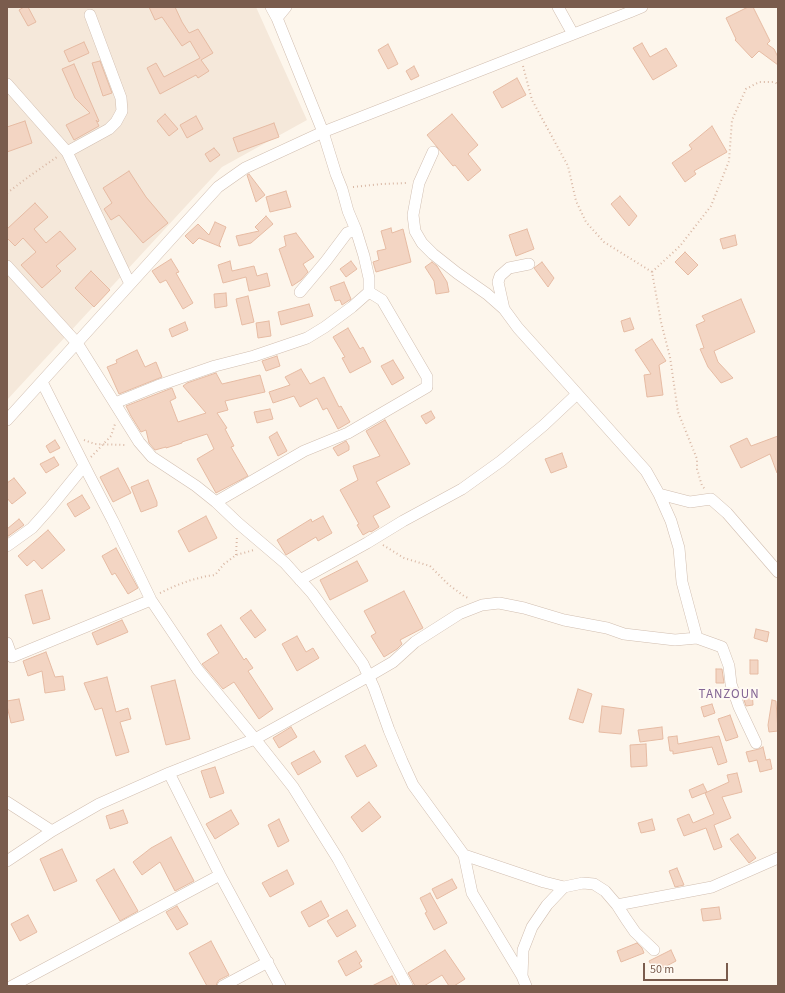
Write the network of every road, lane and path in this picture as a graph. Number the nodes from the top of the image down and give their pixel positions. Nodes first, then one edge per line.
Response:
1 (271, 7) edge
2 (286, 7) edge
3 (558, 7) edge
4 (642, 7) edge
5 (90, 15) dead end
6 (278, 18) junction
7 (573, 34) junction
8 (520, 55) junction
9 (7, 84) edge
10 (778, 84) edge
11 (323, 132) junction
12 (67, 152) junction
13 (433, 152) dead end
14 (420, 183) junction
15 (342, 189) junction
16 (7, 193) edge
17 (356, 230) junction
18 (529, 264) dead end
19 (7, 266) edge
20 (652, 272) junction
21 (130, 284) junction
22 (300, 292) dead end
23 (368, 292) junction
24 (504, 309) junction
25 (77, 343) junction
26 (42, 382) junction
27 (577, 394) junction
28 (116, 406) junction
29 (9, 414) edge
30 (68, 434) junction
31 (139, 442) junction
32 (102, 444) junction
33 (84, 466) junction
34 (659, 494) junction
35 (711, 499) junction
36 (216, 502) junction
37 (238, 523) junction
38 (367, 543) junction
39 (7, 546) edge
40 (253, 550) dead end
41 (236, 555) junction
42 (778, 572) edge
43 (300, 580) junction
44 (152, 600) junction
45 (482, 605) junction
46 (697, 638) junction
47 (7, 643) edge
48 (9, 657) edge
49 (369, 676) junction
50 (256, 739) junction
51 (756, 743) dead end
52 (169, 772) junction
53 (7, 802) edge
54 (52, 832) junction
55 (464, 855) junction
56 (778, 858) edge
57 (7, 861) edge
58 (220, 875) junction
59 (564, 888) junction
60 (617, 905) junction
61 (654, 950) dead end
62 (268, 962) junction
63 (524, 981) edge
64 (12, 986) edge
65 (223, 986) edge
66 (280, 986) edge
67 (407, 986) edge

1 - 6 street
2 - 6 street
3 - 7 street
4 - 7 street
5 - 12 street
6 - 11 street
7 - 8 street
8 - 11 street
8 - 20 path
9 - 12 street
10 - 20 path
11 - 15 street
11 - 21 street
12 - 16 path
12 - 21 street
13 - 14 street
14 - 15 path
14 - 24 street
15 - 17 street
17 - 22 street
17 - 23 street
18 - 24 street
19 - 25 street
20 - 35 path
21 - 25 street
23 - 28 street
23 - 36 street
24 - 27 street
25 - 26 street
25 - 28 street
26 - 29 street
26 - 30 street
27 - 34 street
27 - 38 street
28 - 31 street
28 - 32 path
30 - 32 path
30 - 33 street
31 - 32 path
31 - 36 street
32 - 33 path
33 - 39 street
33 - 44 street
34 - 35 street
34 - 46 street
35 - 42 street
36 - 37 street
37 - 41 path
37 - 43 street
38 - 43 street
38 - 45 path
40 - 41 path
41 - 44 path
43 - 49 street
44 - 48 street
44 - 50 street
45 - 46 street
45 - 49 street
46 - 51 street
47 - 48 street
49 - 50 street
49 - 55 street
50 - 52 street
50 - 67 street
52 - 54 street
52 - 58 street
53 - 54 street
54 - 57 street
55 - 59 street
55 - 63 street
56 - 60 street
58 - 62 street
58 - 64 street
59 - 60 street
59 - 63 street
60 - 61 street
62 - 65 street
62 - 66 street

